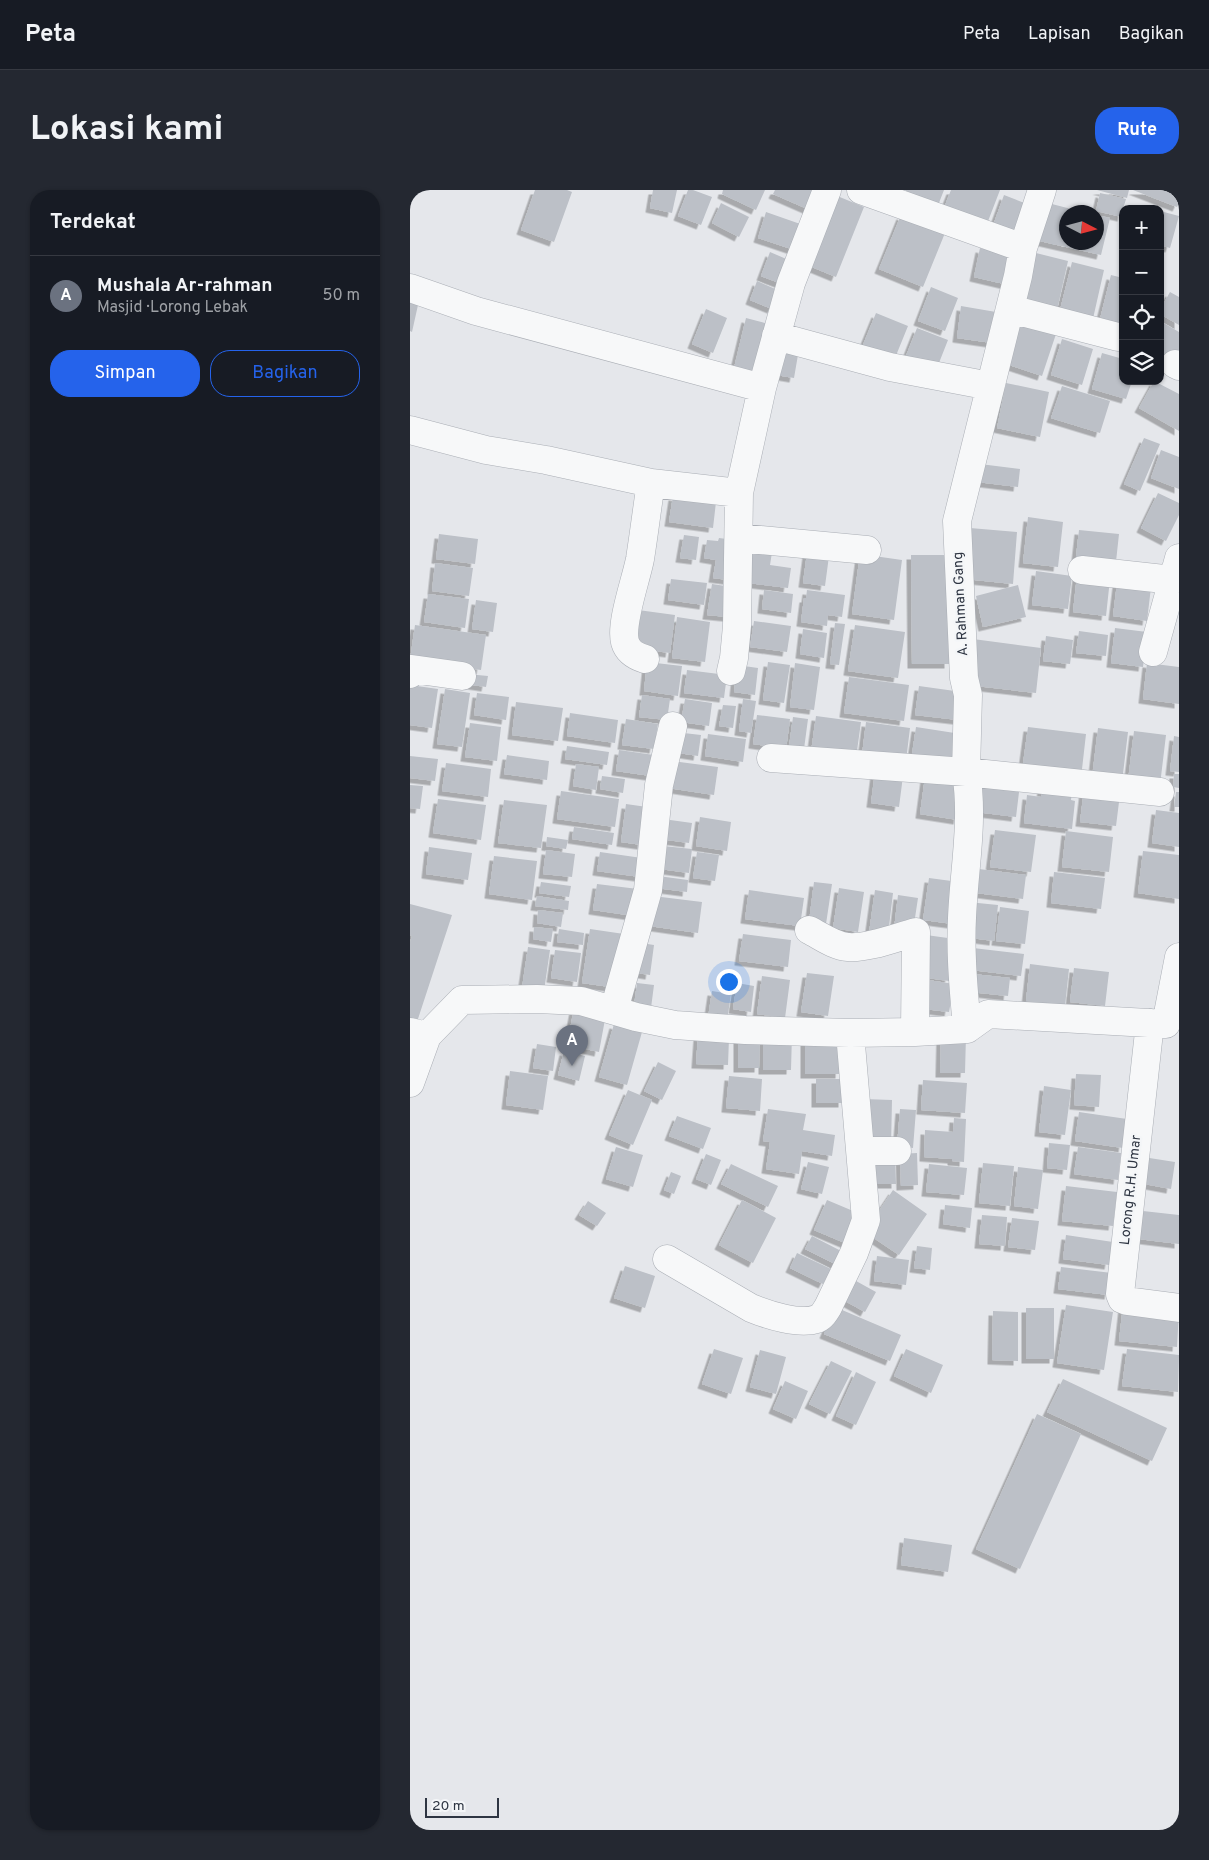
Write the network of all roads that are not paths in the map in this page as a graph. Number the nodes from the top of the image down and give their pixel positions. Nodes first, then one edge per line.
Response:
1 (827, 190) edge
2 (860, 190) edge
3 (1042, 190) edge
4 (1023, 248) junction
5 (410, 288) edge
6 (1010, 309) junction
7 (776, 336) junction
8 (1118, 337) dead end
9 (990, 386) junction
10 (762, 388) junction
11 (410, 430) edge
12 (651, 483) junction
13 (740, 493) junction
14 (739, 538) junction
15 (867, 550) dead end
16 (1176, 569) edge
17 (1082, 570) dead end
18 (1153, 652) dead end
19 (644, 659) dead end
20 (731, 671) dead end
21 (410, 674) edge
22 (462, 676) dead end
23 (673, 726) dead end
24 (771, 758) dead end
25 (966, 772) junction
26 (1160, 792) dead end
27 (809, 930) dead end
28 (1179, 957) edge
29 (614, 1010) junction
30 (1165, 1024) edge
31 (967, 1028) junction
32 (915, 1032) junction
33 (850, 1033) junction
34 (419, 1034) edge
35 (410, 1083) edge
36 (861, 1151) junction
37 (897, 1151) dead end
38 (667, 1259) dead end
39 (1179, 1308) edge

1 - 7 street
2 - 4 street
3 - 4 street, A. Rahman Gang
4 - 6 street, A. Rahman Gang
5 - 10 street
6 - 8 street
6 - 9 street, A. Rahman Gang
7 - 9 street
7 - 10 street
9 - 25 street, A. Rahman Gang
10 - 13 street
11 - 12 street
12 - 13 street
12 - 19 street
13 - 14 street
14 - 15 street
14 - 20 street
16 - 17 street
16 - 18 street
21 - 22 street
23 - 29 street
24 - 25 street
25 - 26 street
25 - 31 street, A. Rahman Gang
27 - 32 street
28 - 30 street
29 - 33 street
29 - 34 street
30 - 31 street
30 - 39 street, Lorong R.H. Umar
31 - 32 street
32 - 33 street
33 - 36 street
34 - 35 street
36 - 37 street
36 - 38 street

